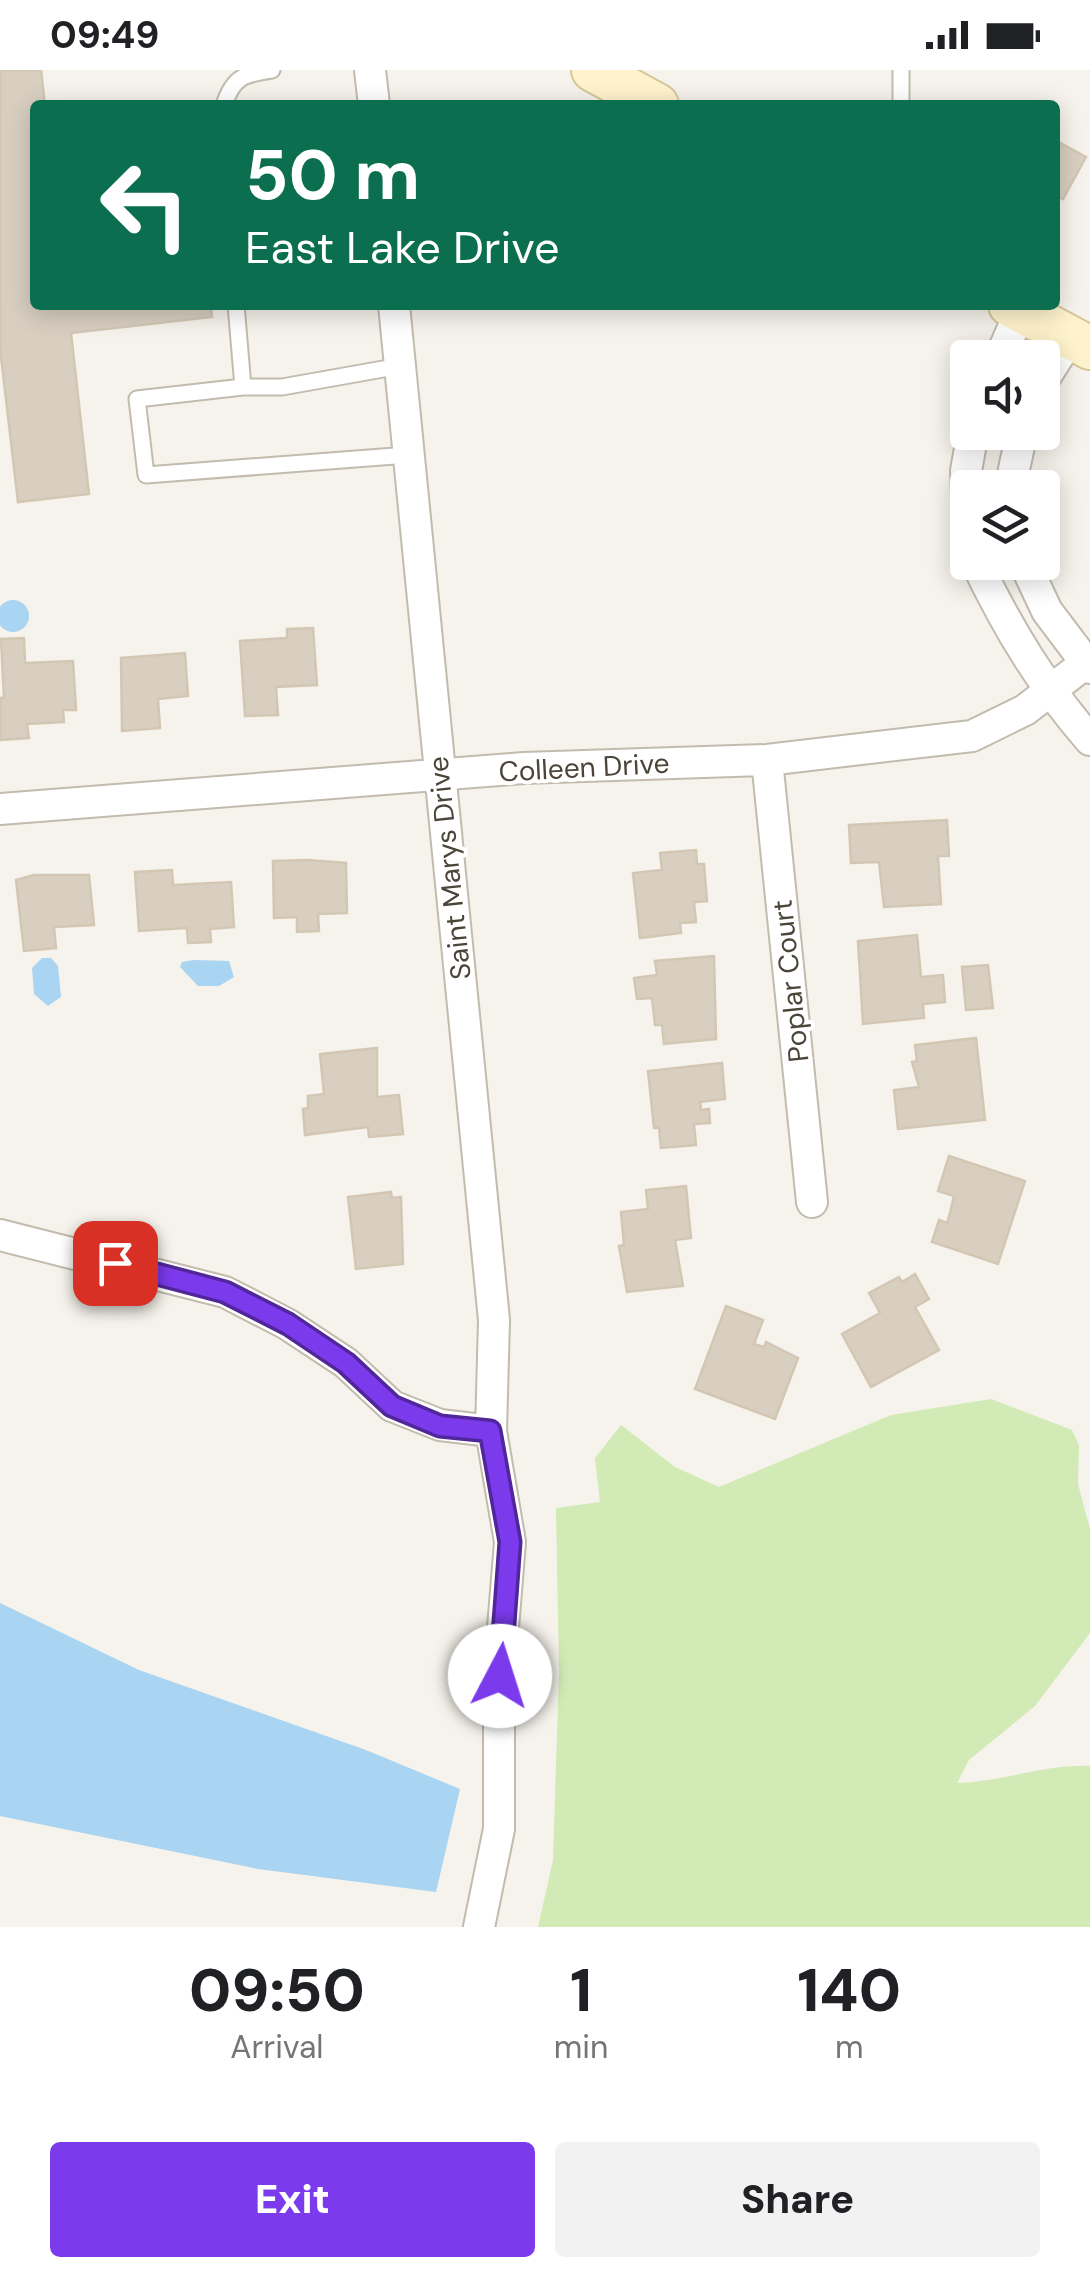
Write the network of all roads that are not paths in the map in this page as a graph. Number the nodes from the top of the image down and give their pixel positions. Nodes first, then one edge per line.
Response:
1 (272, 70) edge
2 (370, 70) edge
3 (592, 70) edge
4 (901, 70) edge
5 (226, 100) edge
6 (373, 100) edge
7 (648, 100) edge
8 (901, 100) edge
9 (236, 310) edge
10 (394, 310) edge
11 (1014, 310) edge
12 (1019, 310) edge
13 (1005, 340) edge
14 (1080, 343) edge
15 (1060, 364) edge
16 (400, 366) junction
17 (243, 387) junction
18 (408, 455) junction
19 (985, 580) edge
20 (1033, 580) edge
21 (1088, 666) edge
22 (1048, 692) junction
23 (1090, 740) edge
24 (767, 760) junction
25 (440, 776) junction
26 (0, 809) edge
27 (812, 1202) dead end
28 (0, 1235) edge
29 (490, 1431) junction
30 (479, 1927) edge

1 - 5 lane
2 - 6 street
3 - 7 main road
4 - 8 lane
9 - 17 lane
10 - 16 street, Saint Marys Drive
11 - 13 street
12 - 14 main road
14 - 15 street
16 - 17 lane
16 - 18 street, Saint Marys Drive
17 - 18 lane
18 - 25 street, Saint Marys Drive
19 - 22 street
20 - 21 street
21 - 22 street, Colleen Drive
22 - 23 street
22 - 24 street, Colleen Drive
24 - 25 street, Colleen Drive
24 - 27 street, Poplar Court
25 - 26 street, Colleen Drive
25 - 29 street, Saint Marys Drive
28 - 29 street
29 - 30 street, Saint Marys Drive

